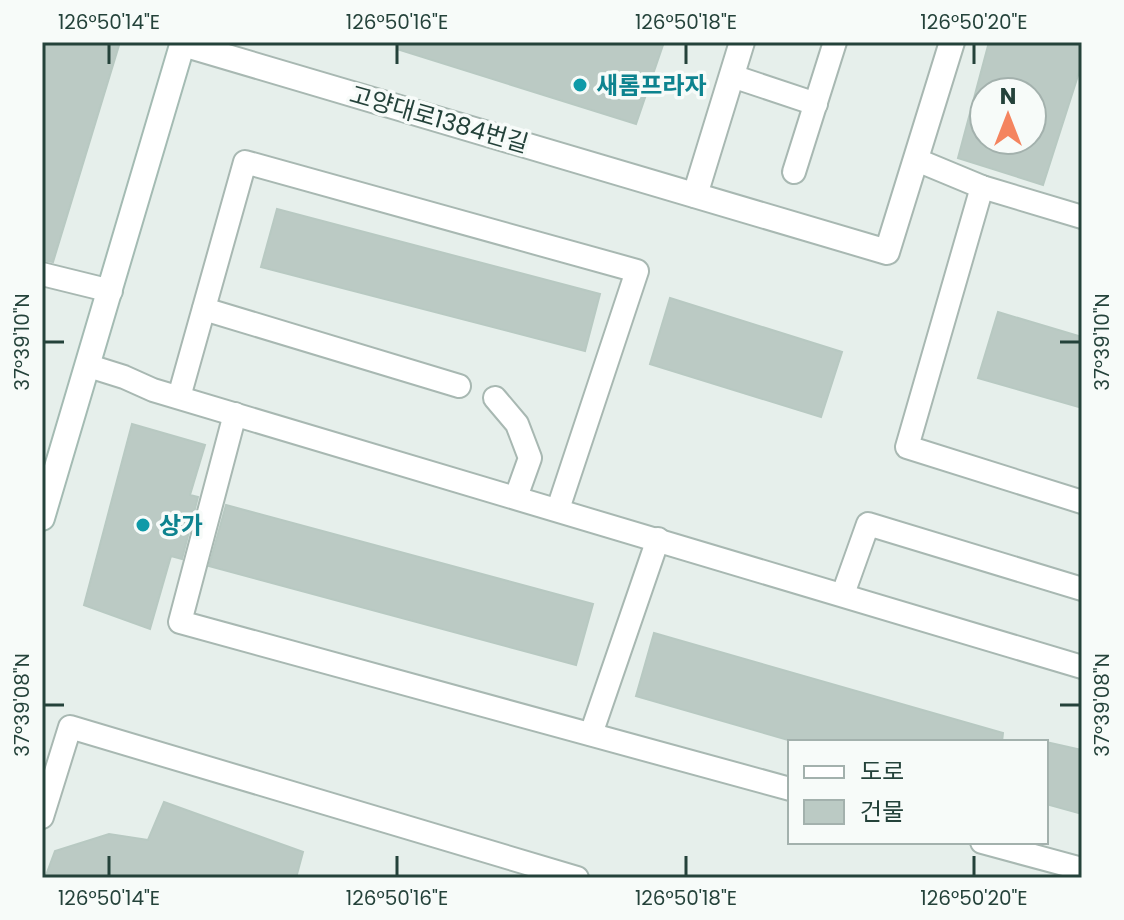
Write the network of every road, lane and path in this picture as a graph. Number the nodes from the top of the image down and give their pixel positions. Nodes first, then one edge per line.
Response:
1 (742, 42) edge
2 (835, 42) edge
3 (952, 42) edge
4 (183, 43) edge
5 (732, 76) junction
6 (816, 104) junction
7 (917, 160) junction
8 (794, 172) dead end
9 (982, 187) junction
10 (695, 195) junction
11 (1082, 217) edge
12 (42, 274) edge
13 (111, 291) junction
14 (204, 309) junction
15 (89, 366) junction
16 (459, 386) dead end
17 (179, 397) junction
18 (495, 398) dead end
19 (235, 414) junction
20 (516, 497) junction
21 (1082, 502) edge
22 (558, 509) junction
23 (42, 518) edge
24 (658, 539) junction
25 (1082, 589) edge
26 (843, 594) junction
27 (1082, 667) edge
28 (591, 734) junction
29 (788, 788) edge
30 (42, 817) edge
31 (989, 844) edge
32 (1082, 869) edge
33 (577, 878) edge

1 - 5 street
2 - 6 lane
3 - 7 street
4 - 10 street, 고양대로1384번길
4 - 13 street, 고양대로1384번길
5 - 6 lane
5 - 10 street
6 - 8 lane
7 - 9 lane
7 - 10 street, 고양대로1384번길
9 - 11 lane
9 - 21 lane
12 - 13 lane
13 - 15 street, 고양대로1384번길
14 - 16 lane
14 - 17 lane
14 - 22 lane
15 - 17 lane
15 - 23 street, 고양대로1384번길
17 - 19 lane
18 - 20 lane
19 - 20 lane
19 - 28 lane
20 - 22 lane
22 - 24 lane
24 - 26 lane
24 - 28 lane
25 - 26 lane
26 - 27 lane
28 - 29 lane
30 - 33 lane
31 - 32 lane

